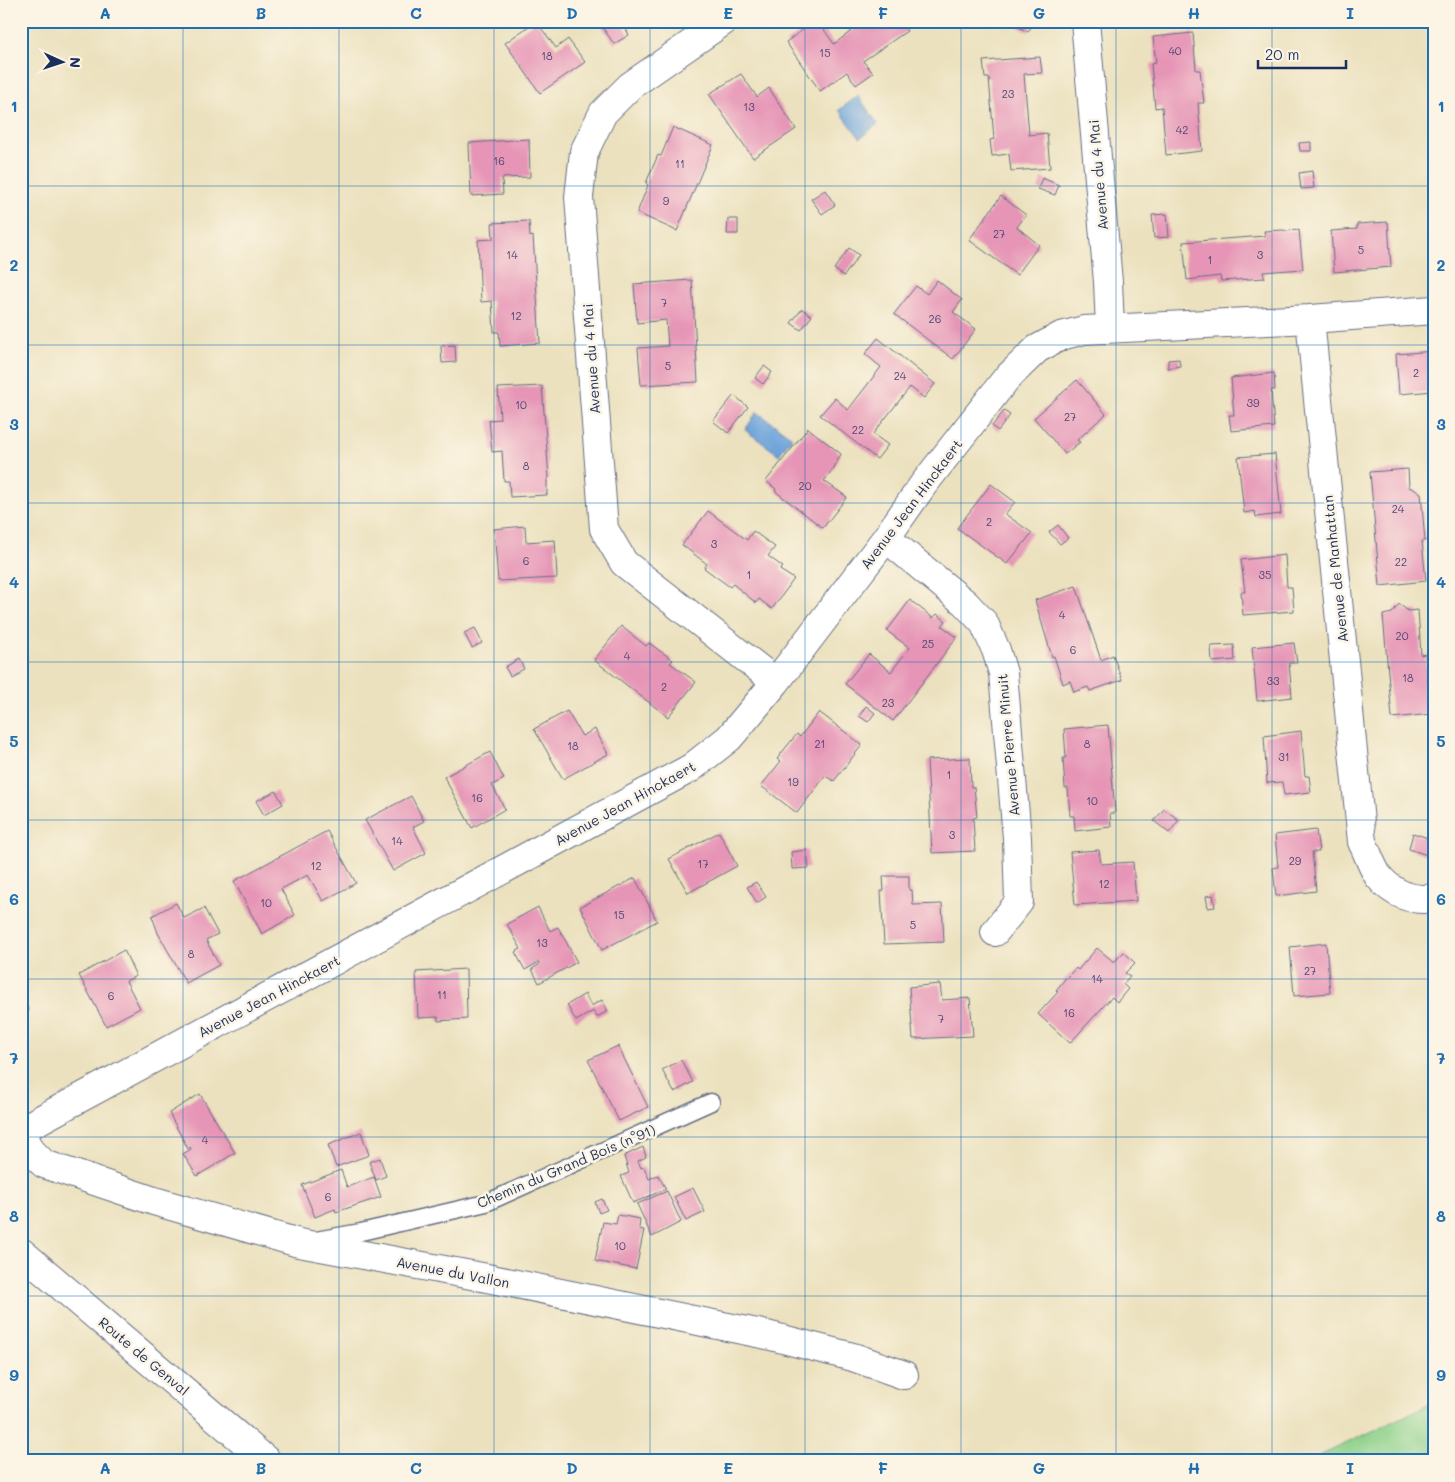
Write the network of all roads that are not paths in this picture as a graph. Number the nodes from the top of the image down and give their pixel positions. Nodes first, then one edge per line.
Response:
1 (724, 21) edge
2 (1085, 21) edge
3 (1434, 310) edge
4 (1310, 320) junction
5 (1110, 328) junction
6 (886, 538) junction
7 (776, 682) junction
8 (1434, 898) edge
9 (995, 932) dead end
10 (711, 1102) dead end
11 (21, 1131) edge
12 (300, 1243) junction
13 (21, 1252) edge
14 (904, 1375) dead end
15 (267, 1461) edge

1 - 7 street, Avenue du 4 Mai
2 - 5 street, Avenue du 4 Mai
3 - 4 street
4 - 5 street, Avenue Jean Hinckaert
4 - 8 street, Avenue de Manhattan
5 - 6 street, Avenue Jean Hinckaert
6 - 7 street, Avenue Jean Hinckaert
6 - 9 street, Avenue Pierre Minuit
7 - 11 street, Avenue Jean Hinckaert
10 - 12 lane, Chemin du Grand Bois (n°91)
11 - 12 street, Avenue du Vallon
12 - 14 street, Avenue du Vallon
13 - 15 street, Route de Genval

